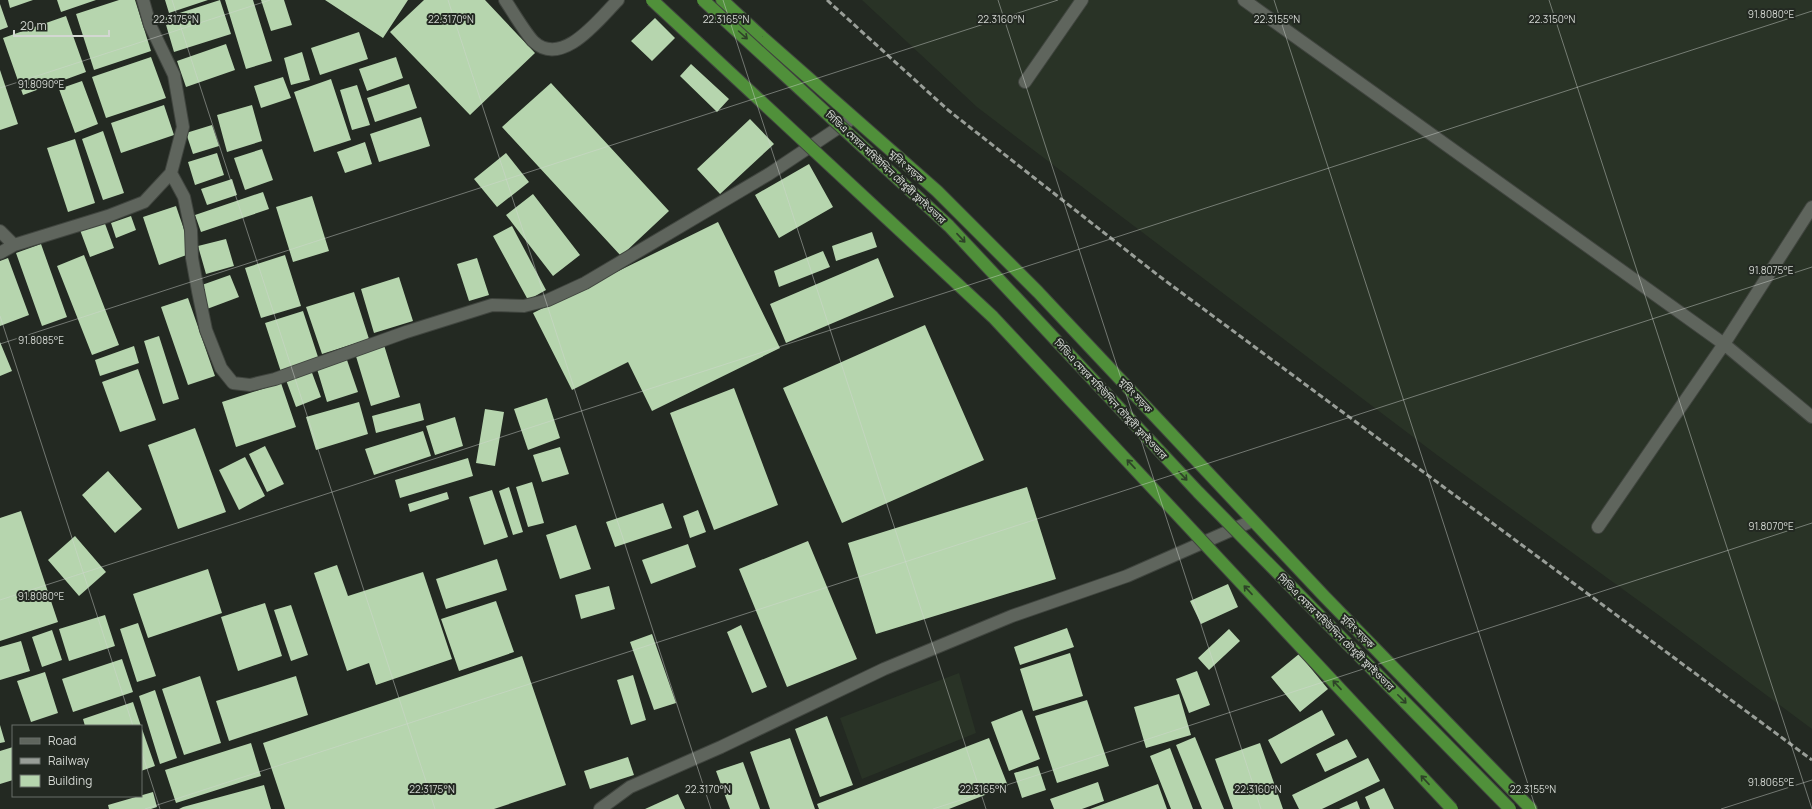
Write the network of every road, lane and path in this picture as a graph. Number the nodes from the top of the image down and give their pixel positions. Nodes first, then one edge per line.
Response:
1 (143, 0) edge
2 (504, 0) edge
3 (618, 0) edge
4 (652, 0) edge
5 (703, 0) edge
6 (722, 0) edge
7 (1082, 0) edge
8 (1244, 0) edge
9 (1025, 82) dead end
10 (853, 118) junction
11 (171, 173) junction
12 (1812, 207) edge
13 (0, 231) edge
14 (14, 245) junction
15 (0, 253) edge
16 (1724, 344) junction
17 (1812, 417) edge
18 (1252, 521) junction
19 (1598, 527) dead end
20 (600, 809) edge
21 (1452, 809) edge
22 (1510, 809) edge
23 (1531, 809) edge

1 - 11 street
2 - 3 street
21 -> 4 highway, bridge
5 -> 22 highway, সিডিএ মেয়র মহিউদ্দিন চৌধুরী ফ্লাইওভার, bridge
6 - 10 highway, মুরিং সড়ক
7 - 9 street
8 - 16 street
10 - 11 street
10 - 18 highway, মুরিং সড়ক
11 - 14 street
12 - 16 street
13 - 14 street
14 - 15 street
16 - 17 street
16 - 19 street
18 - 20 street
18 - 23 highway, মুরিং সড়ক

